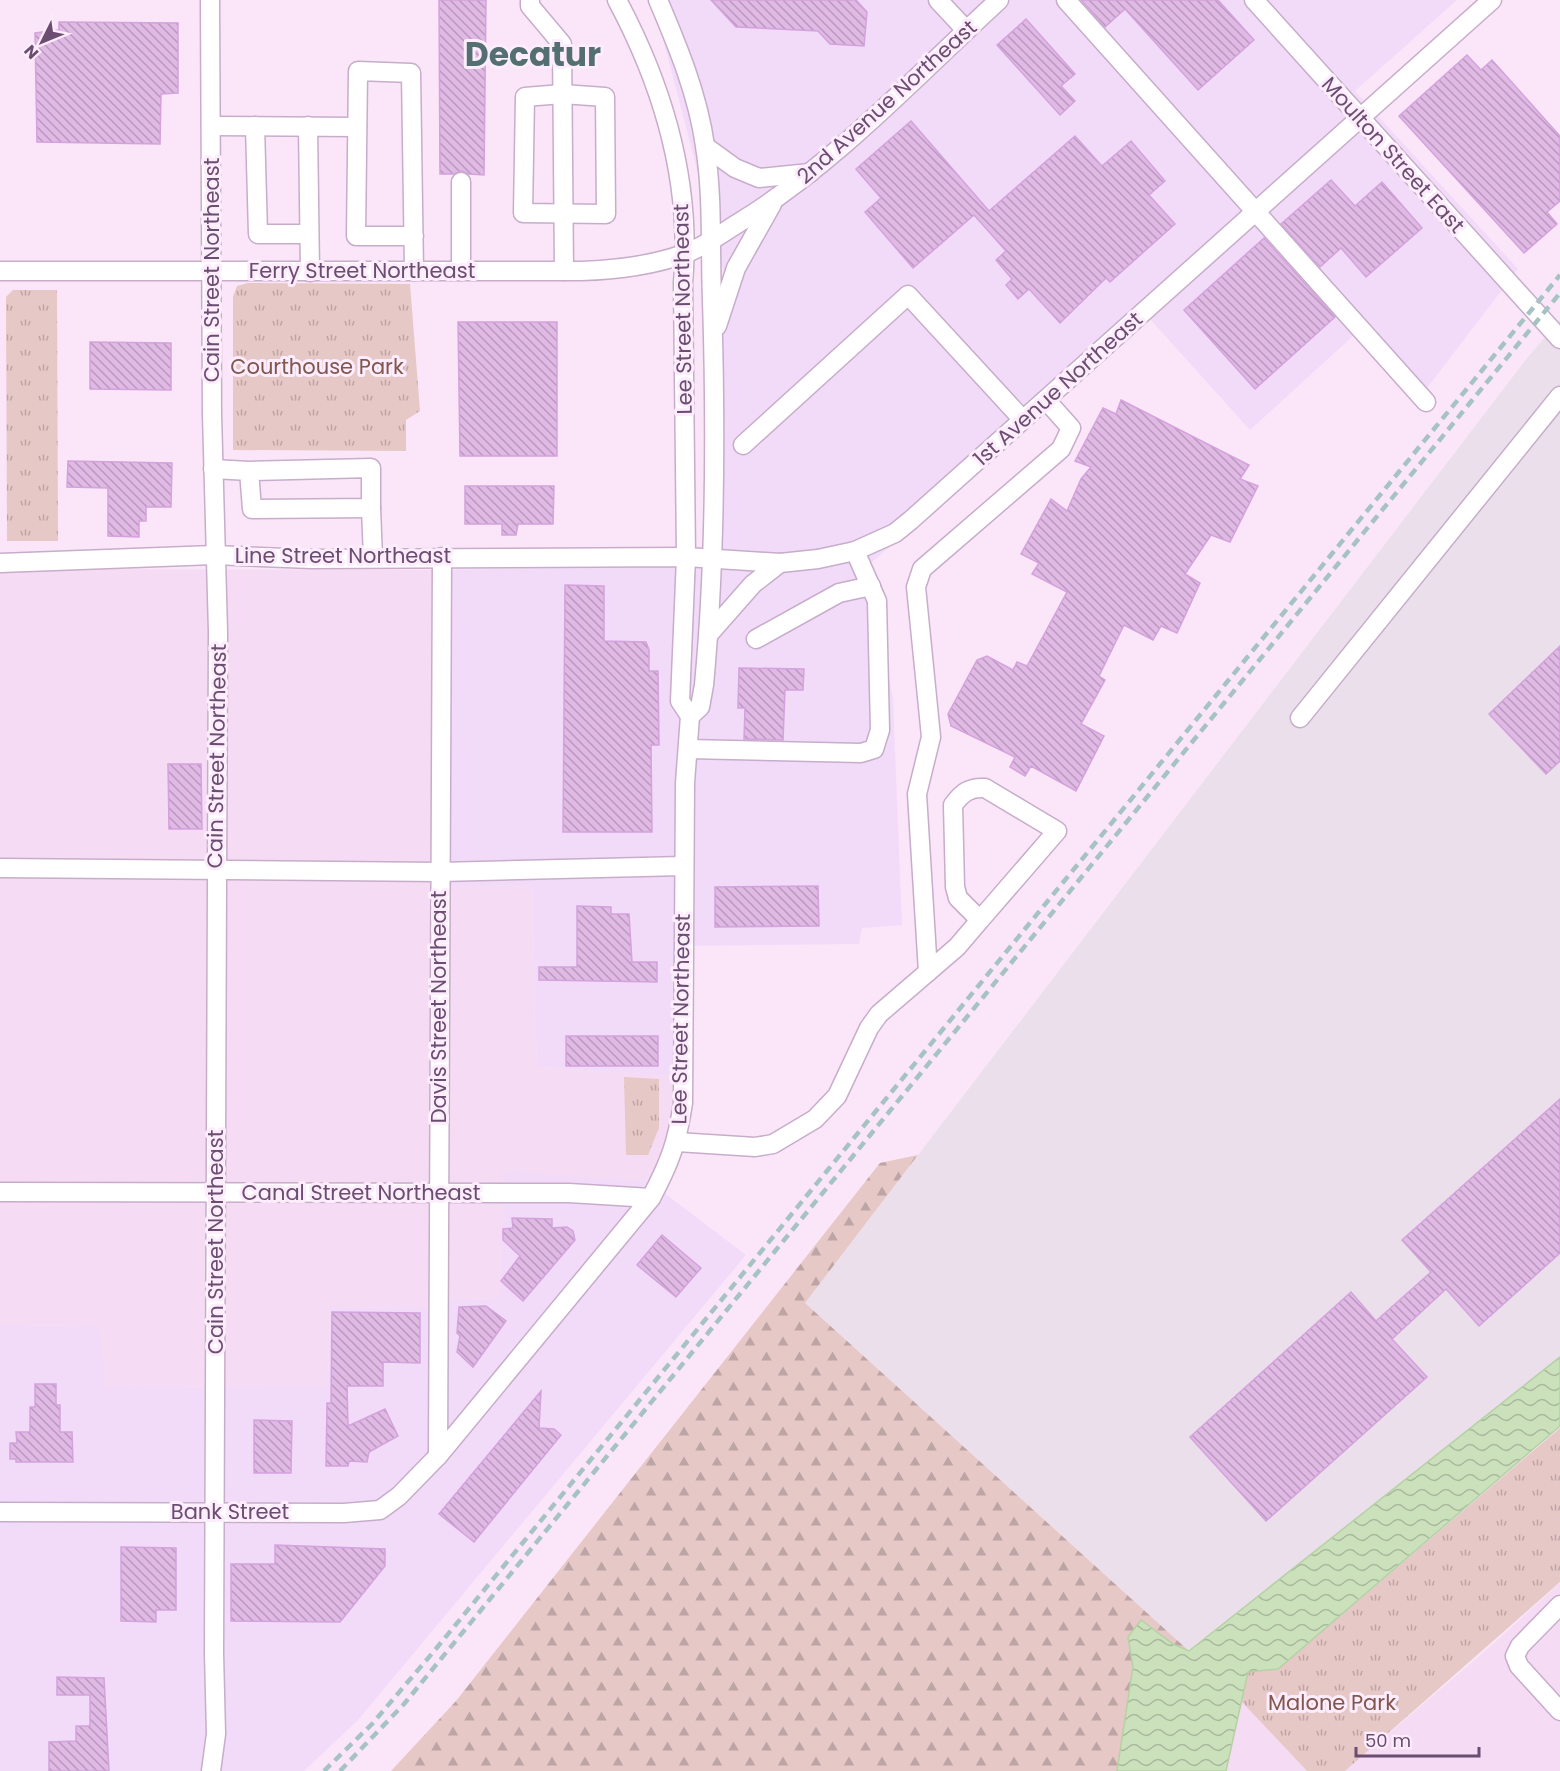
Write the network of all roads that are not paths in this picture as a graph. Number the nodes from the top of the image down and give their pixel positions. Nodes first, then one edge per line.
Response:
1 (195, 0) edge
2 (210, 0) edge
3 (530, 0) edge
4 (617, 0) edge
5 (938, 0) edge
6 (999, 0) edge
7 (1066, 0) edge
8 (1254, 0) edge
9 (1492, 0) edge
10 (665, 3) edge
11 (210, 26) junction
12 (966, 30) junction
13 (562, 94) junction
14 (1361, 120) junction
15 (211, 126) junction
16 (255, 126) junction
17 (308, 126) junction
18 (357, 127) junction
19 (706, 147) junction
20 (812, 173) junction
21 (461, 182) dead end
22 (773, 201) junction
23 (1257, 212) junction
24 (564, 214) junction
25 (309, 234) junction
26 (414, 236) junction
27 (710, 240) junction
28 (686, 254) junction
29 (0, 271) edge
30 (414, 271) junction
31 (461, 271) junction
32 (564, 271) junction
33 (210, 272) junction
34 (310, 272) junction
35 (713, 339) junction
36 (1560, 339) edge
37 (1560, 396) edge
38 (1046, 400) junction
39 (1426, 402) dead end
40 (1023, 420) junction
41 (743, 445) dead end
42 (213, 469) junction
43 (249, 471) junction
44 (371, 508) junction
45 (855, 551) junction
46 (214, 555) junction
47 (442, 557) junction
48 (686, 557) junction
49 (373, 558) junction
50 (712, 558) junction
51 (0, 563) edge
52 (780, 563) junction
53 (871, 586) junction
54 (709, 634) junction
55 (756, 639) dead end
56 (690, 716) junction
57 (1300, 718) dead end
58 (688, 749) junction
59 (683, 866) junction
60 (0, 868) edge
61 (216, 870) junction
62 (440, 872) junction
63 (980, 920) junction
64 (928, 972) junction
65 (677, 1142) junction
66 (0, 1192) edge
67 (216, 1192) junction
68 (439, 1193) junction
69 (651, 1198) junction
70 (438, 1456) junction
71 (0, 1512) edge
72 (214, 1512) junction
73 (1560, 1605) edge
74 (1560, 1711) edge
75 (211, 1771) edge

1 - 11 street
2 - 11 street, Cain Street Northeast
3 - 13 street
4 - 28 street, Lee Street Northeast
5 - 12 street
6 - 12 street, 2nd Avenue Northeast
7 - 23 street
8 - 14 street, Moulton Street East
9 - 14 street, 1st Avenue Northeast
10 - 19 street, Lee Street Northeast
11 - 15 street, Cain Street Northeast
12 - 20 street, 2nd Avenue Northeast
13 - 24 street
13 - 24 street
13 - 24 street
14 - 23 street, 1st Avenue Northeast
14 - 36 street, Moulton Street East
15 - 16 street
15 - 33 street, Cain Street Northeast
16 - 17 street
16 - 25 street
17 - 18 street
17 - 25 street
18 - 26 street
18 - 26 street
19 - 20 street
19 - 27 street, Lee Street Northeast
20 - 22 street, 2nd Avenue Northeast
21 - 31 street
22 - 27 street, 2nd Avenue Northeast
22 - 35 street
23 - 38 street, 1st Avenue Northeast
23 - 39 street
24 - 32 street
25 - 34 street
26 - 30 street
27 - 28 street, Ferry Street Northeast
27 - 35 street, Lee Street Northeast
28 - 32 street, Ferry Street Northeast
28 - 48 street, Lee Street Northeast
29 - 33 street, Ferry Street Northeast
30 - 31 street, Ferry Street Northeast
30 - 34 street, Ferry Street Northeast
31 - 32 street, Ferry Street Northeast
33 - 34 street, Ferry Street Northeast
33 - 42 street, Cain Street Northeast
35 - 50 street, Lee Street Northeast
37 - 57 street
38 - 40 street, 1st Avenue Northeast
38 - 64 street
40 - 41 street
40 - 45 street, 1st Avenue Northeast
42 - 43 street
42 - 46 street, Cain Street Northeast
43 - 44 street
43 - 44 street
44 - 49 street
45 - 52 street, 1st Avenue Northeast
45 - 53 street
46 - 49 street, Line Street Northeast
46 - 51 street, Line Street Northeast
46 - 61 street, Cain Street Northeast
47 - 48 street, Line Street Northeast
47 - 49 street, Line Street Northeast
47 - 62 street, Davis Street Northeast
48 - 50 street
48 - 56 street, Lee Street Northeast
50 - 52 street, 1st Avenue Northeast
50 - 54 street, Lee Street Northeast
52 - 54 street
53 - 55 street
53 - 58 street
54 - 56 street, Lee Street Northeast
56 - 58 street, Lee Street Northeast
58 - 59 street, Lee Street Northeast
59 - 62 street
59 - 65 street, Lee Street Northeast
60 - 61 street
61 - 62 street
61 - 67 street, Cain Street Northeast
62 - 68 street, Davis Street Northeast
63 - 63 street
63 - 64 street
64 - 65 street
65 - 69 street, Lee Street Northeast
66 - 67 street, Canal Street Northeast
67 - 68 street, Canal Street Northeast
67 - 72 street, Cain Street Northeast
68 - 69 street, Canal Street Northeast
68 - 70 street, Davis Street Northeast
69 - 70 street, Lee Street Northeast
70 - 72 street, Bank Street
71 - 72 street, Bank Street
72 - 75 street, Cain Street Northeast
73 - 74 street

